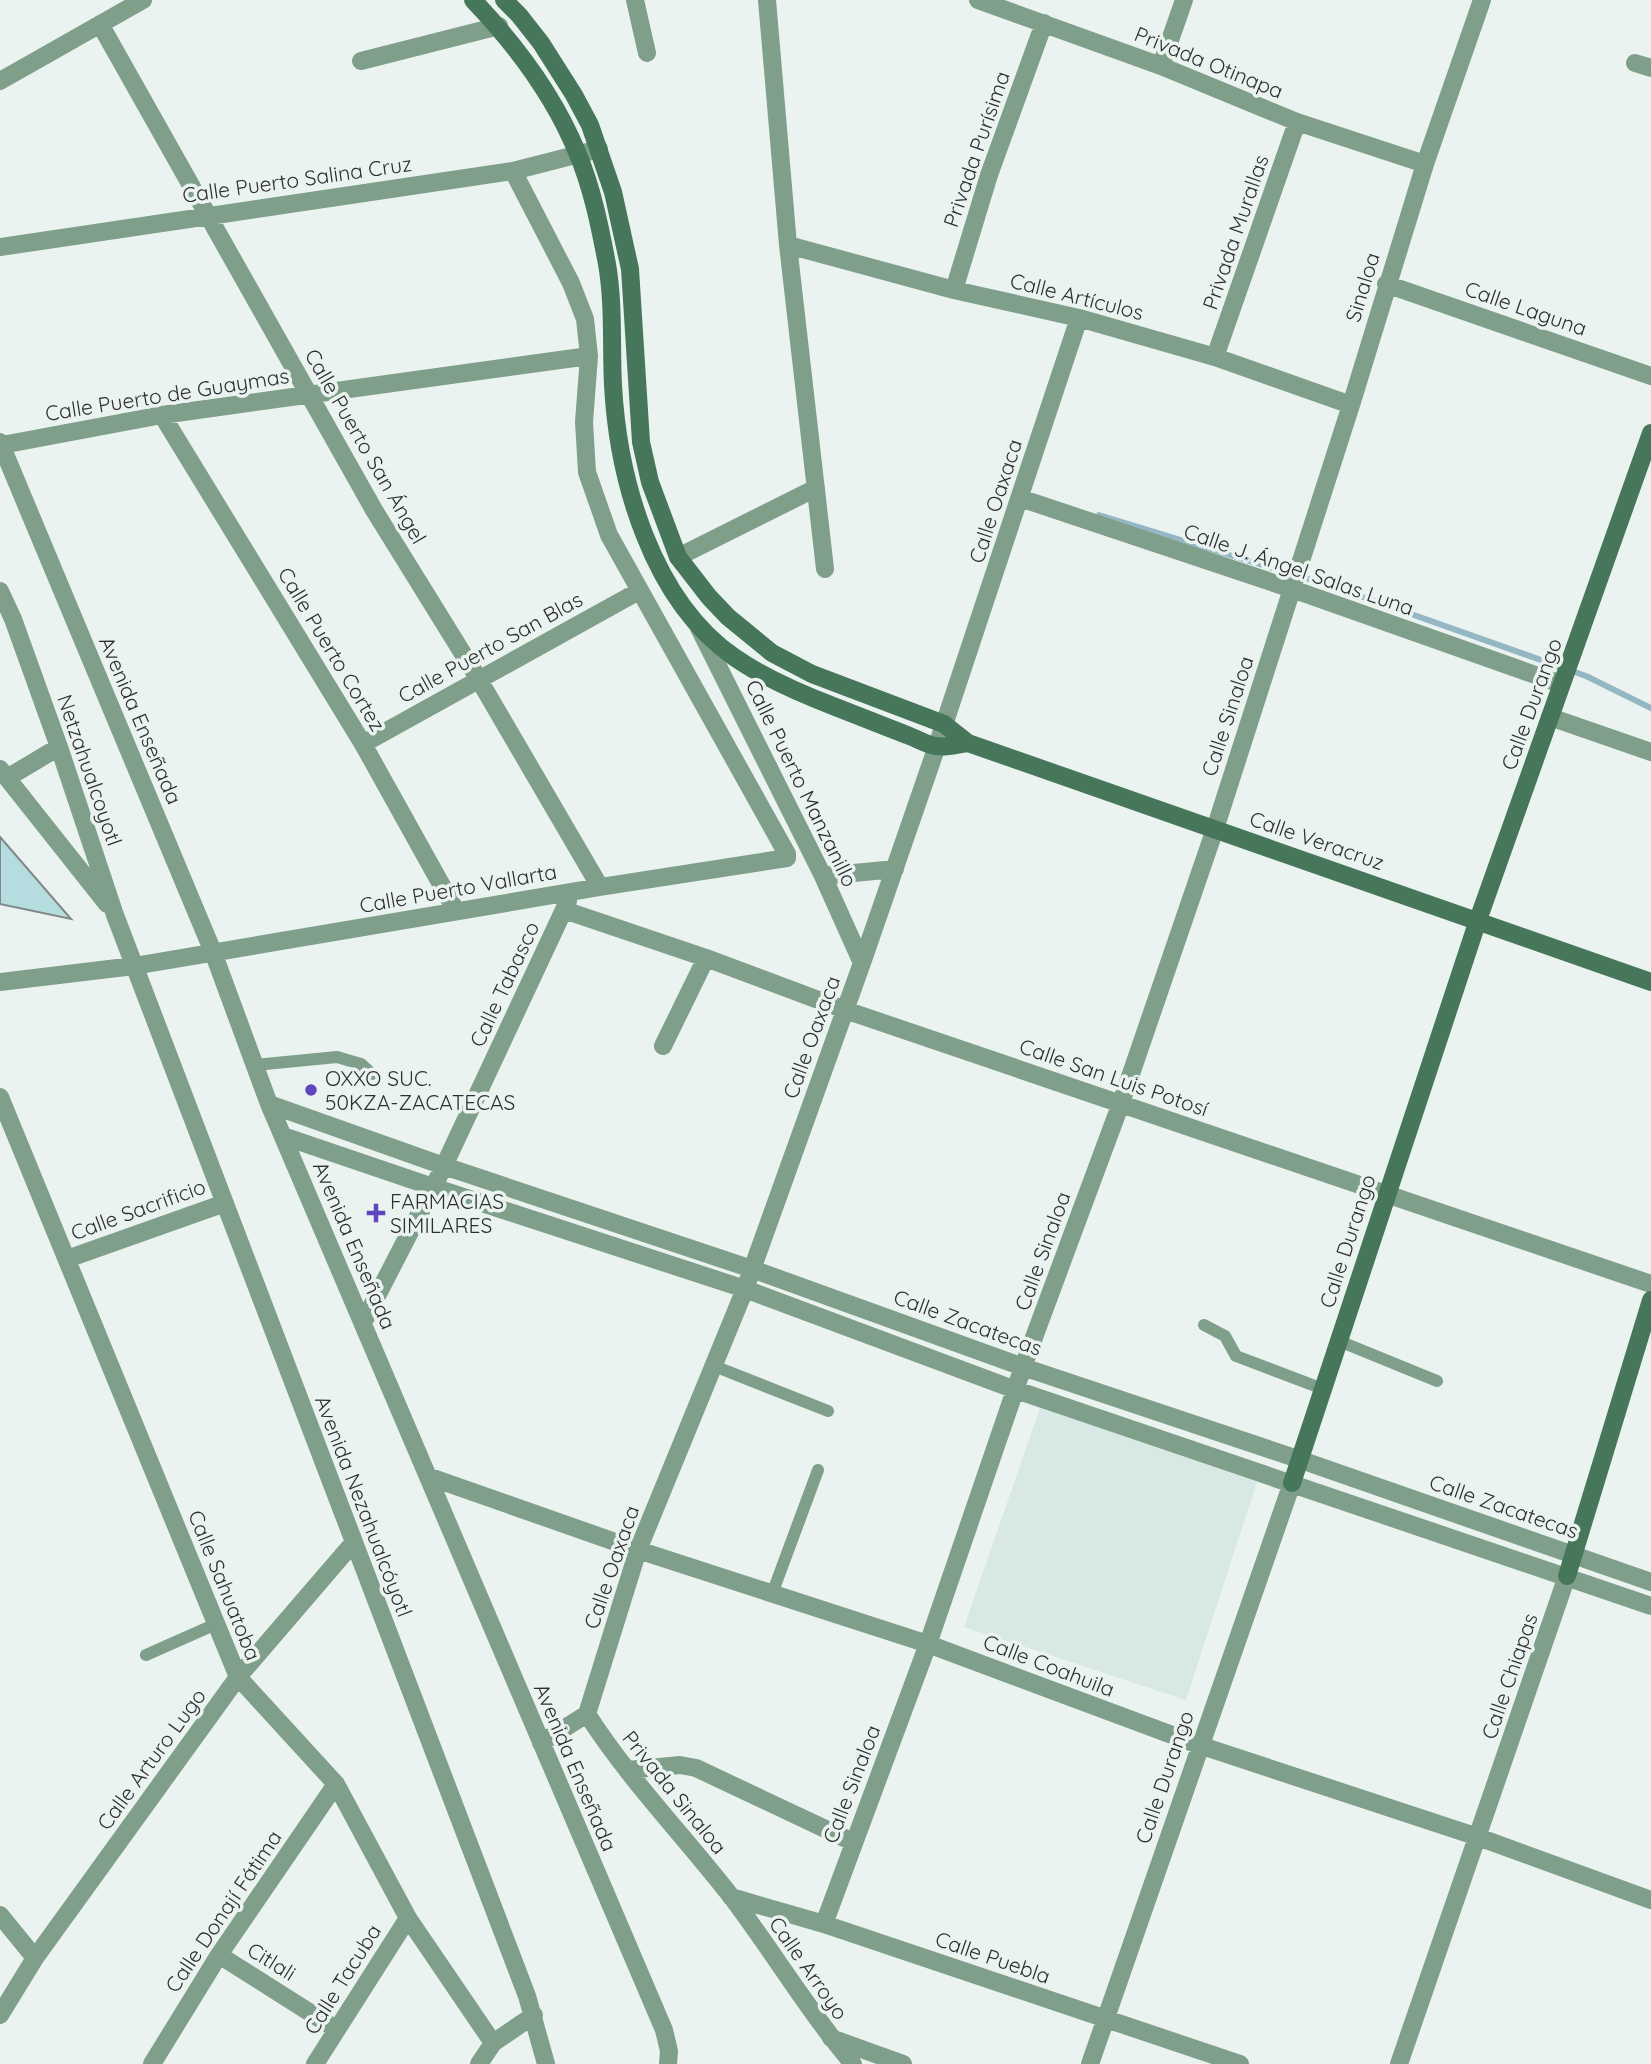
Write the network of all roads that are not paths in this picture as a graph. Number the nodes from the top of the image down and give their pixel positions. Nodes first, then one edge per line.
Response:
1 (143, 0) edge
2 (473, 0) edge
3 (504, 0) edge
4 (635, 0) edge
5 (767, 0) edge
6 (978, 0) edge
7 (1184, 0) edge
8 (1482, 0) edge
9 (1044, 23) junction
10 (100, 24) junction
11 (499, 26) junction
12 (647, 53) dead end
13 (361, 61) dead end
14 (1161, 66) junction
15 (0, 81) edge
16 (1297, 121) junction
17 (599, 149) junction
18 (578, 153) junction
19 (1425, 164) junction
20 (513, 171) junction
21 (206, 215) junction
22 (788, 245) junction
23 (0, 247) edge
24 (1386, 284) junction
25 (954, 290) junction
26 (1079, 318) junction
27 (589, 356) junction
28 (1215, 357) junction
29 (1651, 376) edge
30 (310, 395) junction
31 (1351, 405) junction
32 (162, 415) junction
33 (1651, 433) edge
34 (1, 444) edge
35 (816, 488) junction
36 (1020, 498) junction
37 (678, 557) junction
38 (825, 569) dead end
39 (1292, 589) junction
40 (0, 591) edge
41 (639, 591) junction
42 (698, 625) junction
43 (761, 644) junction
44 (747, 664) junction
45 (478, 678) junction
46 (1562, 684) junction
47 (1550, 717) junction
48 (944, 724) junction
49 (968, 743) junction
50 (363, 744) junction
51 (937, 746) junction
52 (59, 747) junction
53 (1651, 752) edge
54 (4, 774) edge
55 (1215, 829) junction
56 (895, 869) junction
57 (823, 876) junction
58 (600, 887) junction
59 (572, 892) junction
60 (564, 910) junction
61 (456, 911) junction
62 (115, 915) junction
63 (1478, 920) junction
64 (213, 952) junction
65 (706, 958) junction
66 (862, 963) junction
67 (134, 965) junction
68 (0, 982) edge
69 (1651, 982) edge
70 (845, 1010) junction
71 (663, 1046) dead end
72 (255, 1065) junction
73 (372, 1074) dead end
74 (0, 1097) edge
75 (1121, 1103) junction
76 (270, 1104) junction
77 (283, 1136) junction
78 (444, 1166) junction
79 (433, 1187) junction
80 (1386, 1195) junction
81 (225, 1203) junction
82 (66, 1259) junction
83 (752, 1269) junction
84 (1651, 1284) edge
85 (745, 1289) junction
86 (1651, 1300) edge
87 (363, 1321) junction
88 (1204, 1325) dead end
89 (1339, 1341) junction
90 (714, 1366) junction
91 (1023, 1367) junction
92 (1437, 1381) dead end
93 (1323, 1389) junction
94 (1016, 1390) junction
95 (828, 1411) dead end
96 (1301, 1460) junction
97 (818, 1470) dead end
98 (429, 1477) junction
99 (1292, 1483) junction
100 (354, 1542) junction
101 (638, 1550) junction
102 (1573, 1554) junction
103 (1567, 1576) junction
104 (1651, 1582) edge
105 (772, 1594) junction
106 (1651, 1606) edge
107 (216, 1624) junction
108 (928, 1644) junction
109 (146, 1655) dead end
110 (238, 1677) junction
111 (587, 1714) junction
112 (541, 1743) junction
113 (1199, 1745) junction
114 (628, 1770) junction
115 (336, 1784) junction
116 (1478, 1837) junction
117 (853, 1842) junction
118 (731, 1897) junction
119 (1651, 1900) edge
120 (0, 1915) edge
121 (408, 1918) junction
122 (824, 1924) junction
123 (219, 1955) junction
124 (35, 1958) junction
125 (0, 2015) edge
126 (534, 2015) junction
127 (1105, 2019) junction
128 (336, 2029) junction
129 (831, 2037) junction
130 (493, 2043) junction
131 (152, 2064) edge
132 (316, 2064) edge
133 (479, 2064) edge
134 (546, 2064) edge
135 (668, 2064) edge
136 (853, 2064) edge
137 (903, 2064) edge
138 (1090, 2064) edge
139 (1240, 2064) edge
140 (1399, 2064) edge

1 - 10 street
2 - 11 street
3 - 17 street, Calle Veracruz
4 - 12 street
5 - 22 street
6 - 9 street, Privada Otinapa
7 - 14 street
8 - 19 street, Sinaloa
9 - 14 street, Privada Otinapa
9 - 25 street, Privada Purísima
10 - 15 street
10 - 21 street, Calle Puerto San Ángel
11 - 13 street
11 - 18 street
14 - 16 street, Privada Otinapa
16 - 19 street, Privada Otinapa
16 - 28 street, Privada Murallas
17 - 18 street, Calle Puerto Salina Cruz
17 - 37 street, Calle Veracruz
18 - 20 street, Calle Puerto Salina Cruz
18 - 42 street
19 - 24 street, Sinaloa
20 - 21 street, Calle Puerto Salina Cruz
20 - 27 street
21 - 23 street, Calle Puerto Salina Cruz
21 - 30 street, Calle Puerto San Ángel
22 - 25 street, Calle Artículos
22 - 35 street
24 - 29 street, Calle Laguna
24 - 31 street, Sinaloa
25 - 26 street, Calle Artículos
26 - 28 street, Calle Artículos
26 - 36 street, Calle Oaxaca
27 - 30 street, Calle Puerto de Guaymas
27 - 41 street
28 - 31 street, Calle Artículos
30 - 32 street, Calle Puerto de Guaymas
30 - 45 street, Calle Puerto San Ángel
31 - 39 street, Sinaloa
32 - 34 street, Calle Puerto de Guaymas
32 - 50 street, Calle Puerto Cortez
33 - 46 street, Calle Durango
34 - 64 street, Avenida Enseñada
35 - 37 street
35 - 38 street
36 - 39 street, Calle J. Ángel Salas Luna
36 - 48 street, Calle Oaxaca
37 - 43 street, Calle Veracruz
39 - 46 street, Calle J. Ángel Salas Luna
39 - 55 street, Calle Sinaloa
40 - 52 street, Netzahualcoyotl
41 - 45 street, Calle Puerto San Blas
41 - 58 street, Calle Puerto Vallarta
42 - 44 street
42 - 57 street, Calle Puerto Manzanillo
43 - 44 street
43 - 48 street, Calle Veracruz
44 - 51 street
45 - 50 street, Calle Puerto San Blas
45 - 58 street, Calle Puerto San Ángel
46 - 47 street, Calle Durango
47 - 53 street
47 - 63 street, Calle Durango
48 - 49 street, Calle Veracruz
48 - 51 street, Calle Oaxaca
49 - 51 street, Calle Veracruz
49 - 55 street, Calle Veracruz
50 - 61 street, Calle Puerto Cortez
51 - 56 street, Calle Oaxaca
52 - 54 street
52 - 62 street, Netzahualcoyotl
54 - 62 street
55 - 63 street, Calle Veracruz
55 - 75 street, Calle Sinaloa
56 - 57 street
56 - 66 street, Calle Oaxaca
57 - 66 street, Calle Puerto Manzanillo
58 - 59 street, Calle Puerto Vallarta
59 - 60 street, Calle Tabasco
59 - 61 street, Calle Puerto Vallarta
60 - 65 street, Calle San Luis Potosí
60 - 78 street, Calle Tabasco
61 - 64 street, Calle Puerto Vallarta
62 - 67 street, Netzahualcoyotl
63 - 69 street, Calle Veracruz
63 - 80 street, Calle Durango
64 - 67 street, Calle Puerto Vallarta
64 - 72 street, Avenida Enseñada
65 - 70 street, Calle San Luis Potosí
65 - 71 street
66 - 70 street, Calle Oaxaca
67 - 68 street, Calle Puerto Vallarta
67 - 81 street, Avenida Nezahualcóyotl
70 - 75 street, Calle San Luis Potosí
70 - 83 street, Calle Oaxaca
72 - 73 lane
72 - 76 street, Avenida Enseñada
74 - 82 street, Calle Sahuatoba
75 - 80 street, Calle San Luis Potosí
75 - 91 street, Calle Sinaloa
76 - 77 street, Avenida Enseñada
76 - 78 street, Calle Zacatecas
77 - 79 street
77 - 87 street, Avenida Enseñada
78 - 79 street, Calle Tabasco
78 - 83 street, Calle Zacatecas
79 - 85 street
79 - 87 street, Calle Tabasco
80 - 84 street, Calle San Luis Potosí
80 - 89 street, Calle Durango
81 - 82 street, Calle Sacrificio
81 - 100 street, Avenida Nezahualcóyotl
82 - 107 street, Calle Sahuatoba
83 - 85 street, Calle Oaxaca
83 - 91 street, Calle Zacatecas
85 - 90 street, Calle Oaxaca
85 - 94 street
86 - 102 street, Calle Chiapas
87 - 98 street, Avenida Enseñada
88 - 93 lane
89 - 92 lane
89 - 93 street, Calle Durango
90 - 95 lane
90 - 101 street, Calle Oaxaca
91 - 94 street, Calle Sinaloa
91 - 96 street, Calle Zacatecas
93 - 96 street, Calle Durango
94 - 99 street
94 - 108 street, Calle Sinaloa
96 - 99 street, Calle Durango
96 - 102 street, Calle Zacatecas
97 - 105 lane
98 - 101 street, Calle Coahuila
98 - 112 street, Avenida Enseñada
99 - 103 street
99 - 113 street, Calle Durango
100 - 110 street, Calle Arturo Lugo
100 - 126 street, Avenida Nezahualcóyotl
101 - 105 street, Calle Coahuila
101 - 111 street, Calle Oaxaca
102 - 103 street, Calle Chiapas
102 - 104 street, Calle Zacatecas
103 - 106 street
103 - 116 street, Calle Chiapas
105 - 108 street, Calle Coahuila
107 - 109 lane
107 - 110 street, Calle Sahuatoba
108 - 113 street, Calle Coahuila
108 - 117 street, Calle Sinaloa
110 - 115 street, Calle Sahuatoba
110 - 124 street, Calle Arturo Lugo
111 - 112 street
111 - 114 street, Privada Sinaloa
112 - 135 street, Avenida Enseñada
113 - 116 street, Calle Coahuila
113 - 127 street, Calle Durango
114 - 117 street
114 - 118 street, Privada Sinaloa
115 - 121 street, Calle Sahuatoba
115 - 123 street, Calle Donají Fátima
116 - 119 street, Calle Coahuila
116 - 140 street, Calle Chiapas
117 - 122 street, Calle Sinaloa
118 - 122 street, Calle Puebla
118 - 129 street, Calle Arroyo
120 - 124 street
121 - 128 street, Calle Tacuba
121 - 130 street, Calle Sahuatoba
122 - 127 street, Calle Puebla
123 - 128 street, Citlali
123 - 131 street, Calle Donají Fátima
124 - 125 street, Calle Arturo Lugo
126 - 130 street
126 - 134 street, Avenida Nezahualcóyotl
127 - 138 street, Calle Durango
127 - 139 street, Calle Puebla
128 - 132 street, Calle Tacuba
129 - 136 street, Calle Arroyo
129 - 137 street
130 - 133 street

